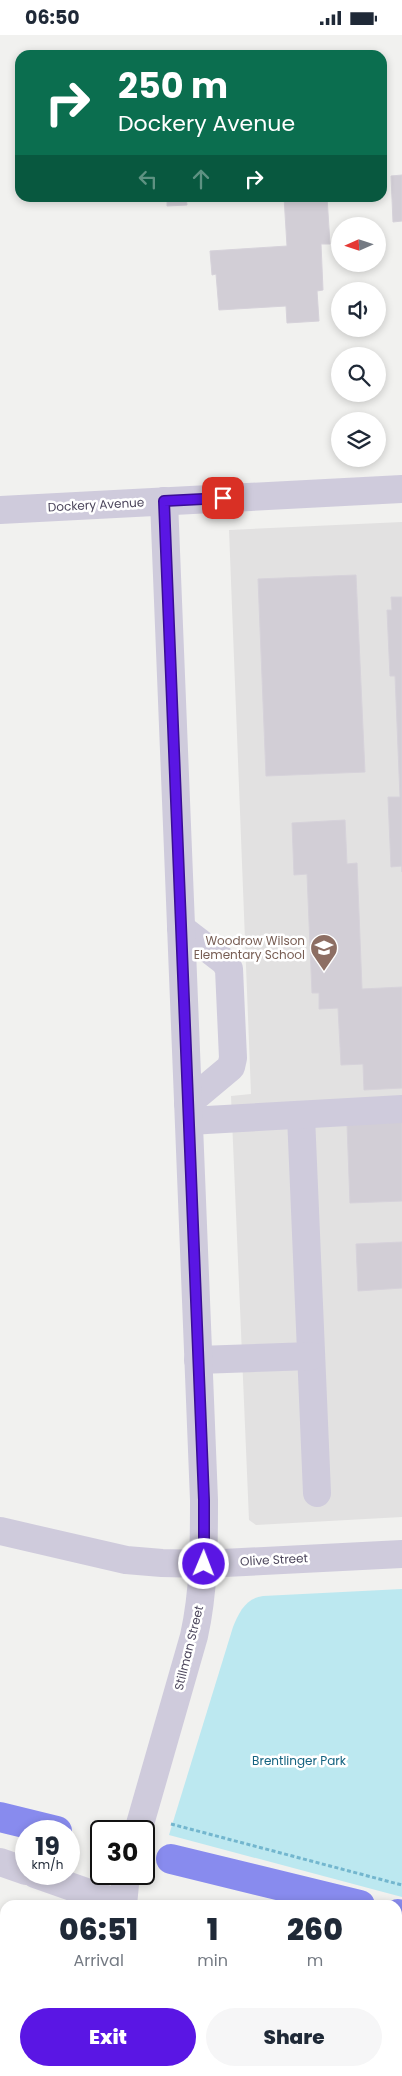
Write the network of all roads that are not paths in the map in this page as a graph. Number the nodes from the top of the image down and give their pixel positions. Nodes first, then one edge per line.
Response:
1 (402, 489) edge
2 (164, 501) junction
3 (0, 510) edge
4 (181, 928) junction
5 (402, 1109) edge
6 (188, 1112) junction
7 (301, 1115) junction
8 (311, 1356) junction
9 (198, 1360) junction
10 (317, 1493) dead end
11 (0, 1531) edge
12 (402, 1554) edge
13 (204, 1564) junction
14 (141, 1820) edge
15 (66, 1885) edge
16 (125, 1885) edge
17 (109, 1900) edge
18 (123, 1900) edge

1 - 2 street, Dockery Avenue
2 - 3 street, Dockery Avenue
2 - 4 street, Stillman Street
4 - 6 street, Stillman Street
4 - 6 street
5 - 7 street
6 - 7 street
6 - 9 street, Stillman Street
7 - 8 street
8 - 9 street
8 - 10 street
9 - 13 street, Stillman Street
11 - 13 street, Olive Street
12 - 13 street, Olive Street
13 - 14 street, Stillman Street
15 - 17 street
16 - 18 street

